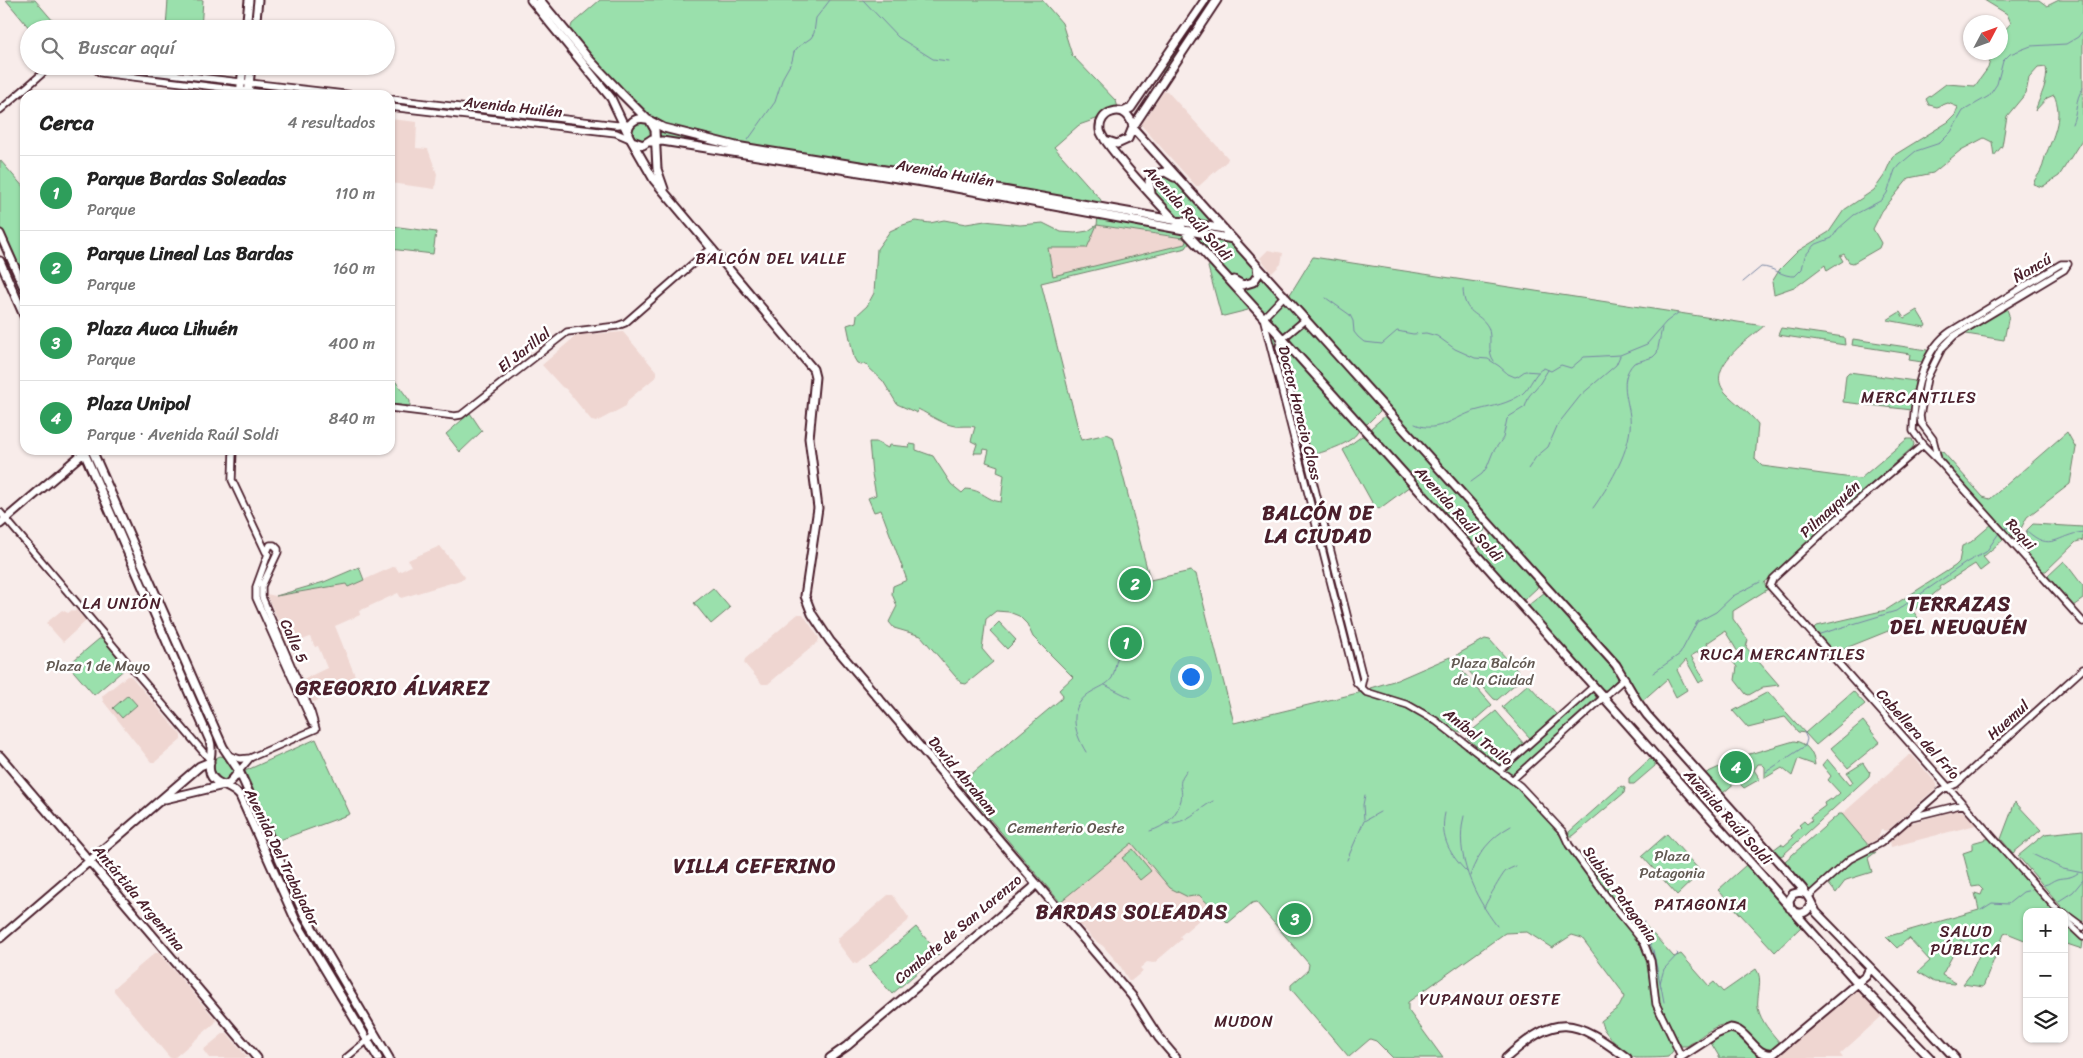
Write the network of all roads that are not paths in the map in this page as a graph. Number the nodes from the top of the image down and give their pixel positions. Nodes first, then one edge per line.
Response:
1 (248, 0) edge
2 (258, 0) edge
3 (531, 0) edge
4 (540, 0) edge
5 (1205, 0) edge
6 (1217, 0) edge
7 (247, 20) edge
8 (256, 20) edge
9 (41, 75) edge
10 (109, 75) edge
11 (178, 75) edge
12 (244, 75) edge
13 (248, 75) edge
14 (245, 83) junction
15 (24, 90) edge
16 (221, 90) edge
17 (244, 90) edge
18 (308, 90) edge
19 (20, 93) edge
20 (395, 100) edge
21 (395, 108) edge
22 (0, 110) edge
23 (1123, 112) junction
24 (649, 121) junction
25 (628, 124) junction
26 (1133, 128) junction
27 (631, 139) junction
28 (653, 139) junction
29 (1105, 140) junction
30 (1186, 187) junction
31 (664, 190) junction
32 (1151, 194) junction
33 (1163, 207) junction
34 (1160, 219) junction
35 (1176, 222) junction
36 (1224, 229) junction
37 (1184, 230) junction
38 (0, 234) edge
39 (1233, 239) junction
40 (713, 249) junction
41 (0, 261) edge
42 (1254, 262) junction
43 (1222, 271) junction
44 (20, 279) edge
45 (1285, 296) junction
46 (20, 307) edge
47 (1264, 317) junction
48 (1306, 319) junction
49 (1284, 338) junction
50 (395, 409) edge
51 (1925, 428) junction
52 (1913, 430) junction
53 (1915, 437) junction
54 (1934, 442) junction
55 (1923, 446) junction
56 (81, 455) edge
57 (89, 455) edge
58 (89, 455) edge
59 (232, 455) edge
60 (1910, 455) junction
61 (1940, 462) junction
62 (0, 512) edge
63 (3, 521) edge
64 (267, 553) junction
65 (276, 556) junction
66 (1770, 584) joint
67 (2083, 622) edge
68 (2083, 669) edge
69 (1625, 678) junction
70 (1594, 686) junction
71 (1361, 687) junction
72 (1603, 697) junction
73 (316, 729) junction
74 (228, 755) junction
75 (0, 756) edge
76 (250, 758) junction
77 (210, 761) junction
78 (1500, 770) junction
79 (238, 771) junction
80 (1512, 780) junction
81 (223, 785) junction
82 (1949, 787) junction
83 (158, 803) junction
84 (1964, 804) junction
85 (1910, 818) junction
86 (1563, 832) joint
87 (90, 862) junction
88 (1036, 883) junction
89 (1809, 898) junction
90 (2050, 900) junction
91 (2055, 908) edge
92 (2059, 908) edge
93 (1792, 909) junction
94 (2068, 915) edge
95 (2068, 923) edge
96 (2083, 927) edge
97 (2083, 937) edge
98 (0, 938) edge
99 (1870, 968) junction
100 (1858, 983) junction
101 (375, 1034) junction
102 (367, 1040) junction
103 (1680, 1057) edge
104 (257, 1058) edge
105 (346, 1058) edge
106 (378, 1058) edge
107 (389, 1058) edge
108 (830, 1058) edge
109 (1176, 1058) edge
110 (1506, 1058) edge
111 (1627, 1058) edge
112 (1930, 1058) edge
113 (1955, 1058) edge

1 - 7 main road
2 - 8 main road
3 - 25 main road
4 - 24 main road
5 - 23 main road
6 - 26 main road
9 - 15 street
10 - 16 street
11 - 14 street
12 - 14 main road
13 - 14 main road
14 - 17 main road
14 - 18 street
19 - 22 street
20 - 25 street, Avenida Huilén
21 - 27 street, Avenida Huilén
23 - 26 main road
23 - 29 main road
24 - 25 main road
24 - 28 main road
24 - 34 main road, Avenida Huilén
25 - 27 main road
26 - 29 main road
26 - 30 main road, Avenida Raúl Soldi
27 - 28 main road
27 - 31 main road
28 - 31 main road
28 - 37 main road, Avenida Huilén
29 - 32 main road, Avenida Raúl Soldi
30 - 32 main road
30 - 36 main road, Avenida Raúl Soldi
31 - 40 main road
32 - 33 main road, Avenida Raúl Soldi
33 - 34 main road
33 - 35 main road, Avenida Raúl Soldi
34 - 35 main road, Avenida Huilén
35 - 36 main road, Avenida Huilén
35 - 37 main road, Avenida Raúl Soldi
36 - 39 main road, Avenida Raúl Soldi
37 - 39 main road, Avenida Huilén
37 - 43 main road, Avenida Raúl Soldi
38 - 44 main road
39 - 42 main road, Avenida Raúl Soldi
40 - 50 street, El Jarillal
40 - 88 main road, David Abraham
41 - 46 main road
42 - 43 main road
42 - 45 main road, Avenida Raúl Soldi
43 - 47 main road, Avenida Raúl Soldi
45 - 47 street
45 - 48 main road, Avenida Raúl Soldi
47 - 49 main road, Avenida Raúl Soldi
47 - 71 street, Doctor Horacio Closs
48 - 49 street, Doctor Horacio Closs
48 - 69 main road, Avenida Raúl Soldi
49 - 70 main road, Avenida Raúl Soldi
49 - 71 street, Doctor Horacio Closs
51 - 52 street
51 - 52 street, Ñancú
51 - 54 street, Raqui
52 - 53 street, Raqui
53 - 55 street, Raqui
53 - 60 street
54 - 55 street
54 - 61 street, Raqui
55 - 60 street, Pilmayquén
55 - 61 street, Raqui
56 - 63 main road
57 - 74 main road, Avenida Del Trabajador
58 - 77 main road, Avenida Del Trabajador
59 - 64 street
60 - 66 street, Pilmayquén
61 - 67 street, Raqui
62 - 63 street
63 - 77 street
64 - 65 street
64 - 65 street
64 - 73 street, Calle 5
65 - 73 street, Calle 5
66 - 82 street, Cabellera del Frío
68 - 82 street, Huemul
69 - 72 street
69 - 89 main road, Avenida Raúl Soldi
70 - 72 main road, Avenida Raúl Soldi
70 - 78 street
71 - 78 street, Aníbal Troilo
72 - 80 street
72 - 93 main road, Avenida Raúl Soldi
73 - 76 street
74 - 76 street
74 - 77 main road
74 - 79 main road, Avenida Del Trabajador
75 - 87 main road, Antártida Argentina
76 - 79 street
77 - 81 main road, Avenida Del Trabajador
77 - 83 main road
78 - 80 street, Aníbal Troilo
79 - 81 main road
79 - 101 main road, Avenida Del Trabajador
80 - 86 street, Aníbal Troilo
81 - 83 main road
81 - 102 main road, Avenida Del Trabajador
82 - 84 street, Cabellera del Frío
82 - 85 street, Huemul
83 - 87 main road
84 - 85 street
84 - 90 street, Cabellera del Frío
85 - 89 street, Huemul
86 - 103 street, Subida Patagonia
87 - 98 main road
87 - 104 main road, Antártida Argentina
88 - 108 main road, Combate de San Lorenzo
88 - 109 main road, David Abraham
89 - 93 main road
89 - 93 main road
89 - 99 main road, Avenida Raúl Soldi
90 - 91 street, Cabellera del Frío
90 - 92 street, Cabellera del Frío
93 - 100 main road, Avenida Raúl Soldi
94 - 96 street, Cabellera del Frío
95 - 97 street
99 - 100 main road
99 - 113 main road, Avenida Raúl Soldi
100 - 103 main road
100 - 112 main road, Avenida Raúl Soldi
101 - 102 street
101 - 107 main road, Avenida Del Trabajador
102 - 105 street
102 - 106 main road, Avenida Del Trabajador
110 - 111 main road

